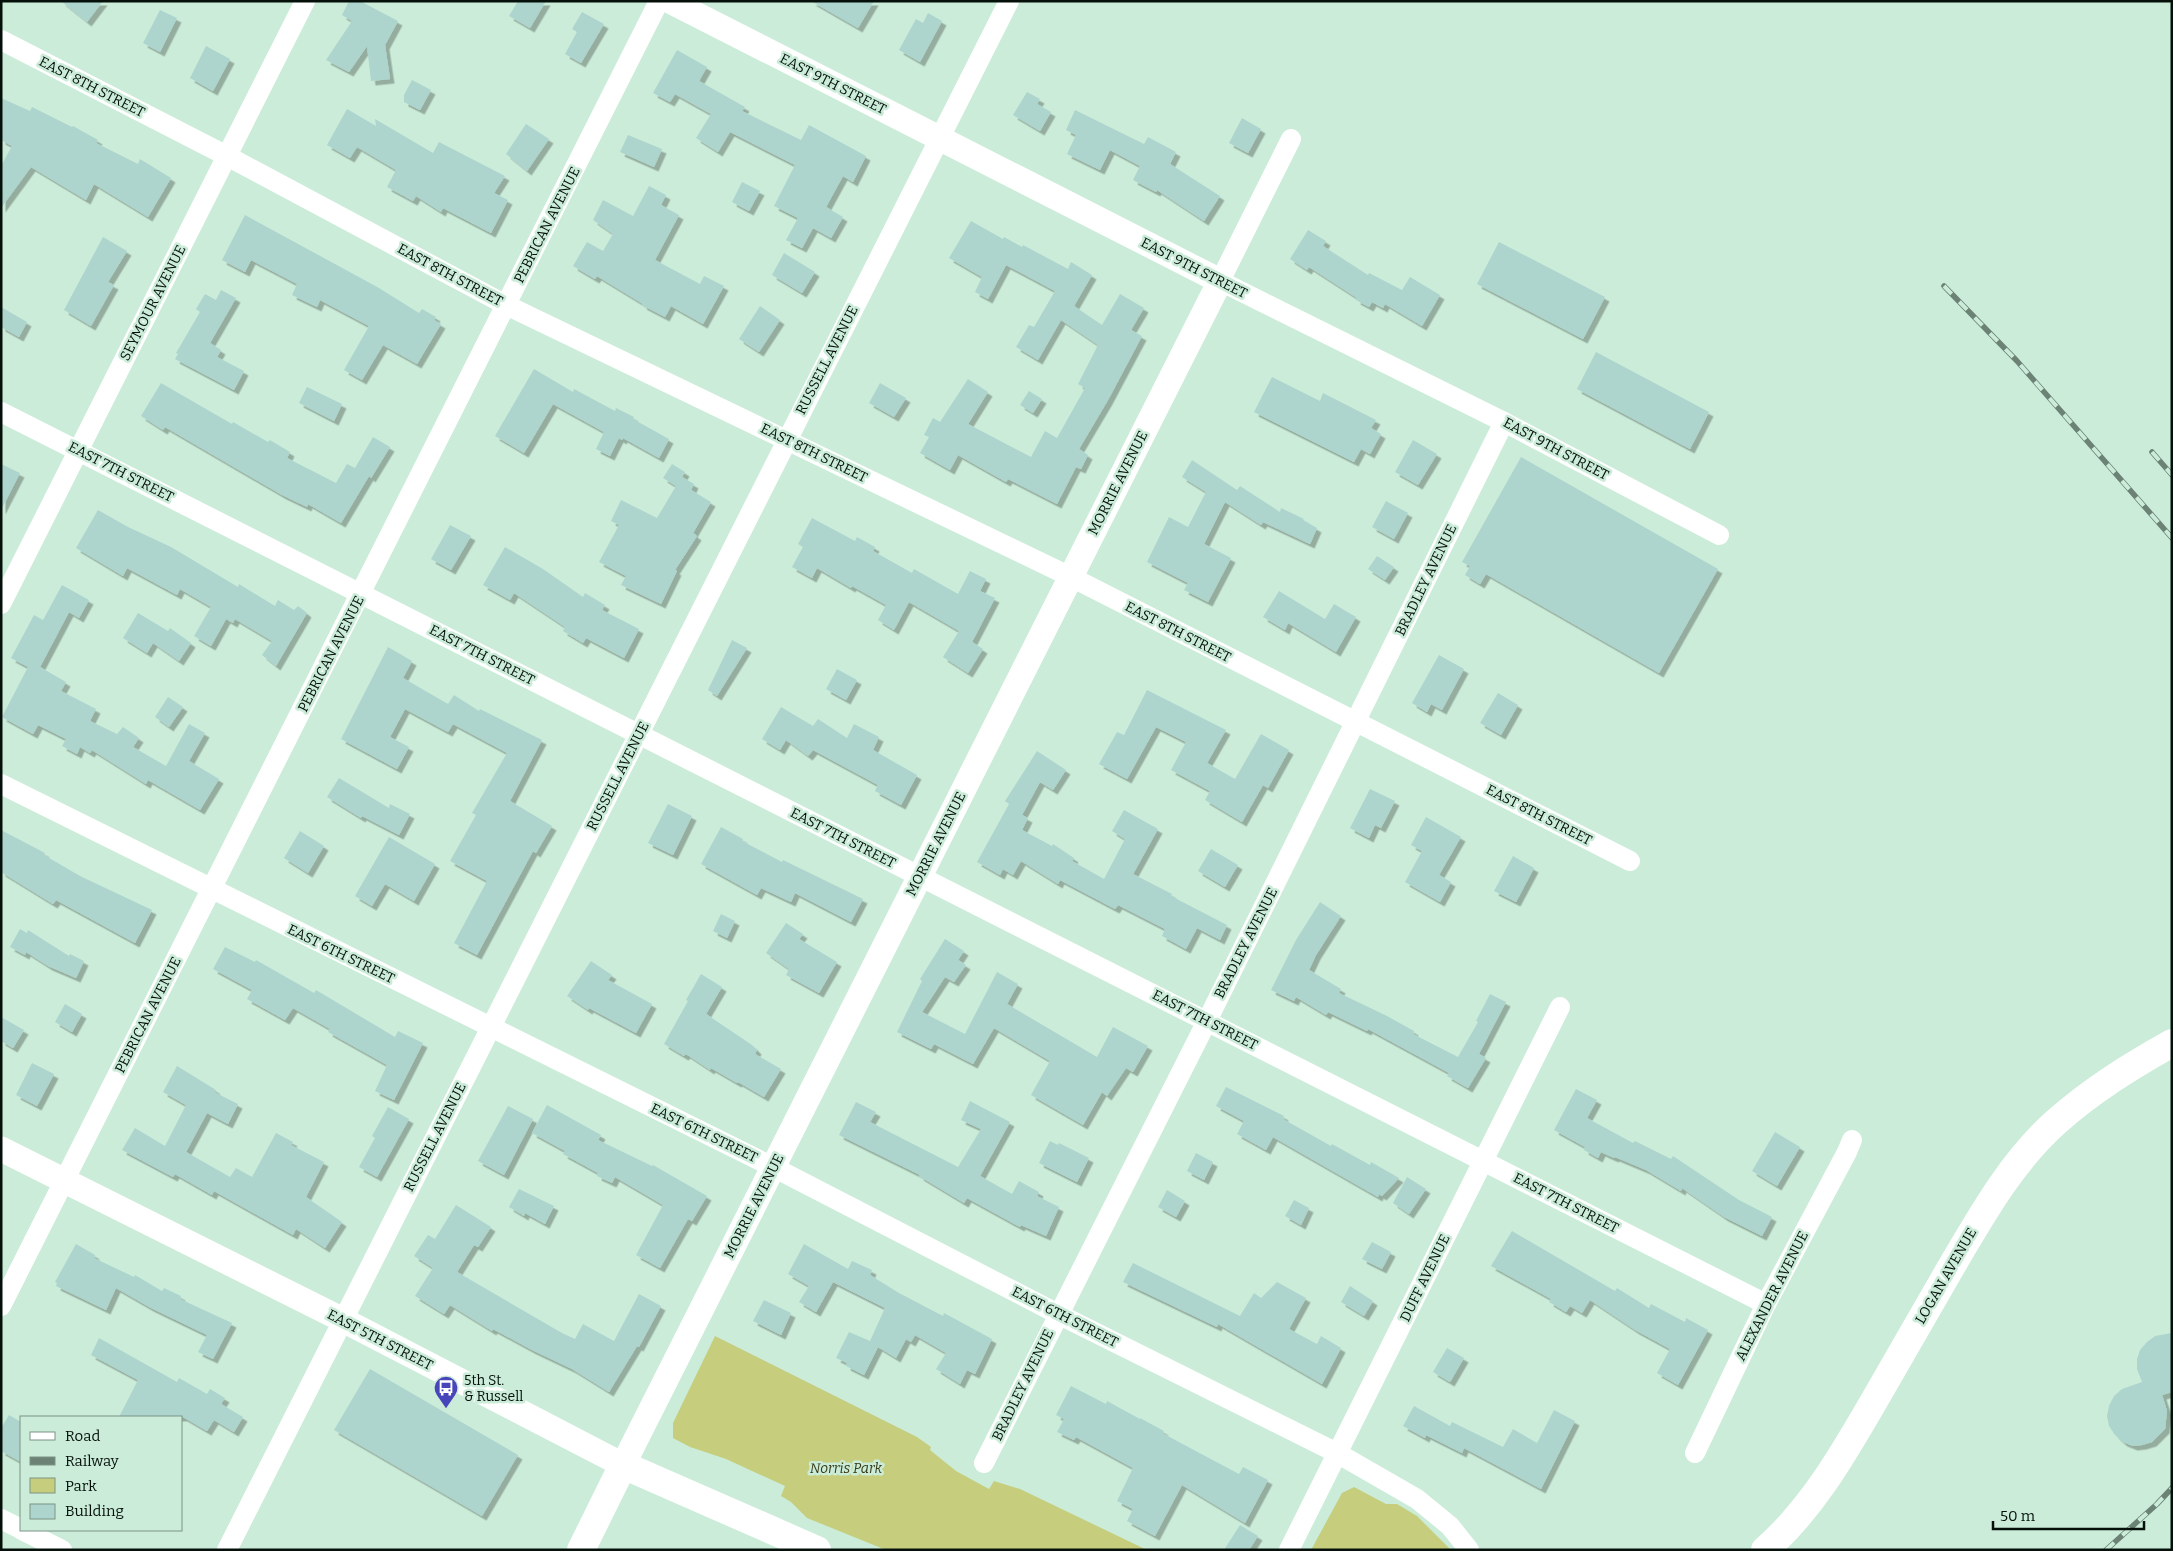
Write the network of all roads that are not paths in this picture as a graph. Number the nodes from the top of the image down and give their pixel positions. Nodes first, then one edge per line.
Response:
1 (305, 1) edge
2 (659, 1) edge
3 (670, 1) edge
4 (1008, 1) edge
5 (1, 40) edge
6 (939, 138) junction
7 (1291, 139) dead end
8 (227, 156) junction
9 (1220, 281) junction
10 (506, 305) junction
11 (1, 412) edge
12 (1504, 422) junction
13 (787, 440) junction
14 (78, 450) junction
15 (1718, 535) dead end
16 (1071, 577) junction
17 (361, 594) junction
18 (1, 604) edge
19 (1355, 723) junction
20 (639, 734) junction
21 (1, 784) edge
22 (1630, 861) dead end
23 (920, 876) junction
24 (212, 890) junction
25 (1560, 1007) dead end
26 (1207, 1021) junction
27 (490, 1028) junction
28 (2172, 1043) edge
29 (1852, 1140) dead end
30 (1, 1148) edge
31 (1483, 1161) junction
32 (773, 1167) junction
33 (65, 1181) junction
34 (1766, 1304) junction
35 (1, 1306) edge
36 (1058, 1314) junction
37 (343, 1320) junction
38 (1337, 1453) junction
39 (1694, 1453) dead end
40 (984, 1463) dead end
41 (623, 1465) junction
42 (1, 1519) edge
43 (20, 1528) edge
44 (26, 1531) edge
45 (62, 1550) edge
46 (227, 1550) edge
47 (581, 1550) edge
48 (817, 1550) edge
49 (1289, 1550) edge
50 (1469, 1550) edge
51 (1765, 1550) edge

1 - 8 street, SEYMOUR AVENUE
2 - 10 street, PEBRICAN AVENUE
3 - 6 street, EAST 9TH STREET
4 - 6 street, RUSSELL AVENUE
5 - 8 street, EAST 8TH STREET
6 - 9 street, EAST 9TH STREET
6 - 13 street, RUSSELL AVENUE
7 - 9 street, MORRIE AVENUE
8 - 10 street, EAST 8TH STREET
8 - 14 street, SEYMOUR AVENUE
9 - 12 street, EAST 9TH STREET
9 - 16 street, MORRIE AVENUE
10 - 13 street, EAST 8TH STREET
10 - 17 street, PEBRICAN AVENUE
11 - 14 street, EAST 7TH STREET
12 - 15 street, EAST 9TH STREET
12 - 19 street, BRADLEY AVENUE
13 - 16 street, EAST 8TH STREET
13 - 20 street, RUSSELL AVENUE
14 - 17 street, EAST 7TH STREET
14 - 18 street, SEYMOUR AVENUE
16 - 19 street, EAST 8TH STREET
16 - 23 street, MORRIE AVENUE
17 - 20 street, EAST 7TH STREET
17 - 24 street, PEBRICAN AVENUE
19 - 22 street, EAST 8TH STREET
19 - 26 street, BRADLEY AVENUE
20 - 23 street, EAST 7TH STREET
20 - 27 street, RUSSELL AVENUE
21 - 24 street, EAST 6TH STREET
23 - 26 street, EAST 7TH STREET
23 - 32 street, MORRIE AVENUE
24 - 27 street, EAST 6TH STREET
24 - 33 street, PEBRICAN AVENUE
25 - 31 street, DUFF AVENUE
26 - 31 street, EAST 7TH STREET
26 - 36 street, BRADLEY AVENUE
27 - 32 street, EAST 6TH STREET
27 - 37 street, RUSSELL AVENUE
28 - 51 main road, LOGAN AVENUE
29 - 34 street, ALEXANDER AVENUE
30 - 33 street, EAST 5TH STREET
31 - 34 street, EAST 7TH STREET
31 - 38 street, DUFF AVENUE
32 - 36 street, EAST 6TH STREET
32 - 41 street, MORRIE AVENUE
33 - 35 street, PEBRICAN AVENUE
33 - 37 street, EAST 5TH STREET
34 - 39 street, ALEXANDER AVENUE
36 - 38 street, EAST 6TH STREET
36 - 40 street, BRADLEY AVENUE
37 - 41 street, EAST 5TH STREET
37 - 46 street, RUSSELL AVENUE
38 - 49 street, DUFF AVENUE
38 - 50 street, EAST 6TH STREET
41 - 47 main road, MORRIE AVENUE
41 - 48 main road, EAST 5TH STREET
42 - 43 street
44 - 45 street

